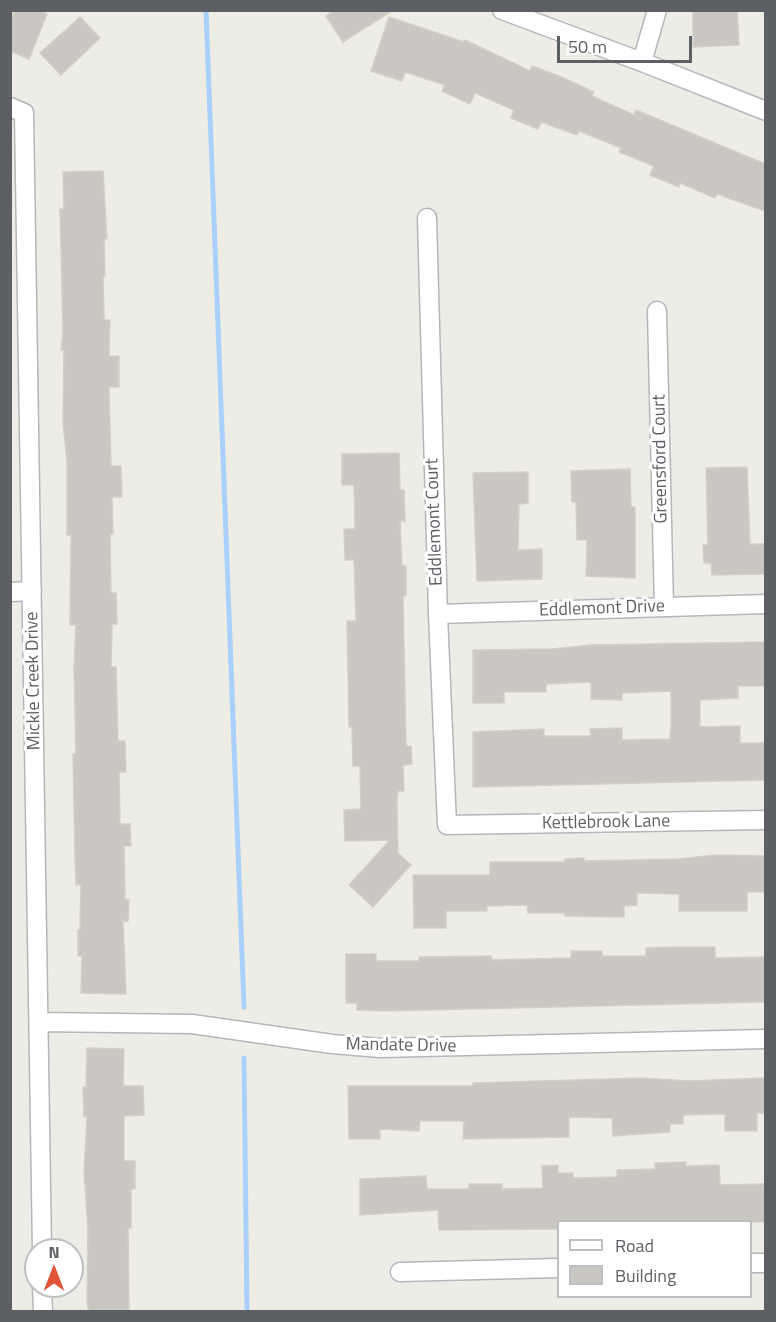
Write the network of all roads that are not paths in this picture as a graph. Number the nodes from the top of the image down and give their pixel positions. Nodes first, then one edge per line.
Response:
1 (502, 10) edge
2 (657, 10) edge
3 (642, 62) junction
4 (17, 110) edge
5 (765, 111) edge
6 (427, 218) dead end
7 (657, 311) dead end
8 (32, 591) junction
9 (10, 592) edge
10 (765, 604) edge
11 (664, 607) junction
12 (438, 614) junction
13 (765, 820) edge
14 (447, 825) joint
15 (39, 1022) junction
16 (765, 1039) edge
17 (42, 1238) edge
18 (557, 1268) edge
19 (400, 1272) dead end

1 - 3 street
2 - 3 street
3 - 5 street
4 - 8 street, Mickle Creek Drive
6 - 12 street, Eddlemont Court
7 - 11 street, Greensford Court
8 - 9 street
8 - 15 street, Mickle Creek Drive
10 - 11 street, Eddlemont Drive
11 - 12 street, Eddlemont Drive
12 - 14 street, Eddlemont Court
13 - 14 street, Kettlebrook Lane
15 - 16 street, Mandate Drive
15 - 17 street, Mickle Creek Drive
18 - 19 street

